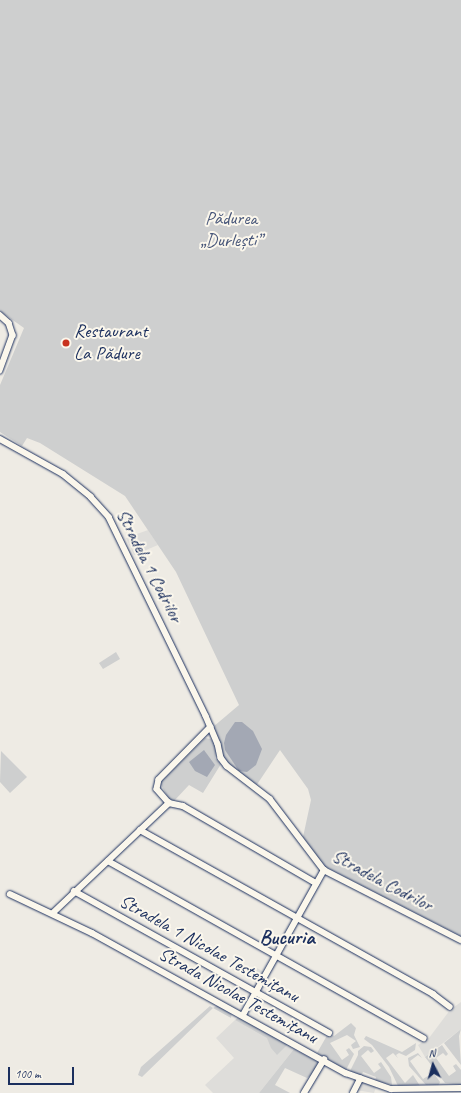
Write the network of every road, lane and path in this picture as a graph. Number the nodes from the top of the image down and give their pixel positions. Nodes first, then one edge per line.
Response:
1 (0, 315) edge
2 (0, 371) edge
3 (0, 439) edge
4 (211, 727) junction
5 (169, 803) junction
6 (140, 830) junction
7 (108, 861) junction
8 (324, 870) junction
9 (316, 883) junction
10 (74, 891) junction
11 (10, 894) dead end
12 (53, 913) junction
13 (296, 918) junction
14 (461, 940) edge
15 (276, 956) junction
16 (256, 993) junction
17 (450, 1007) dead end
18 (243, 1015) junction
19 (329, 1033) dead end
20 (424, 1038) dead end
21 (324, 1060) junction
22 (360, 1079) junction
23 (461, 1088) edge
24 (392, 1091) edge
25 (304, 1093) edge
26 (353, 1093) edge

1 - 2 street
3 - 4 street, Stradela 1 Codrilor
4 - 5 street
4 - 8 street, Stradela Codrilor
5 - 6 street
5 - 9 street
6 - 7 street
6 - 13 street
7 - 10 street
7 - 15 street
8 - 9 street
8 - 14 street, Stradela Codrilor
9 - 13 street
10 - 12 street
10 - 16 street, Stradela 1 Nicolae Testemițanu
11 - 12 street, Strada Nicolae Testemițanu
12 - 18 street, Strada Nicolae Testemițanu
13 - 15 street
13 - 17 street
15 - 16 street
15 - 20 street
16 - 18 street
16 - 19 street, Stradela 1 Nicolae Testemițanu
18 - 21 street, Strada Nicolae Testemițanu
21 - 22 street, Strada Nicolae Testemițanu
21 - 25 street
22 - 24 street, Strada Nicolae Testemițanu
22 - 26 street
23 - 24 street, Strada Nicolae Testemițanu

